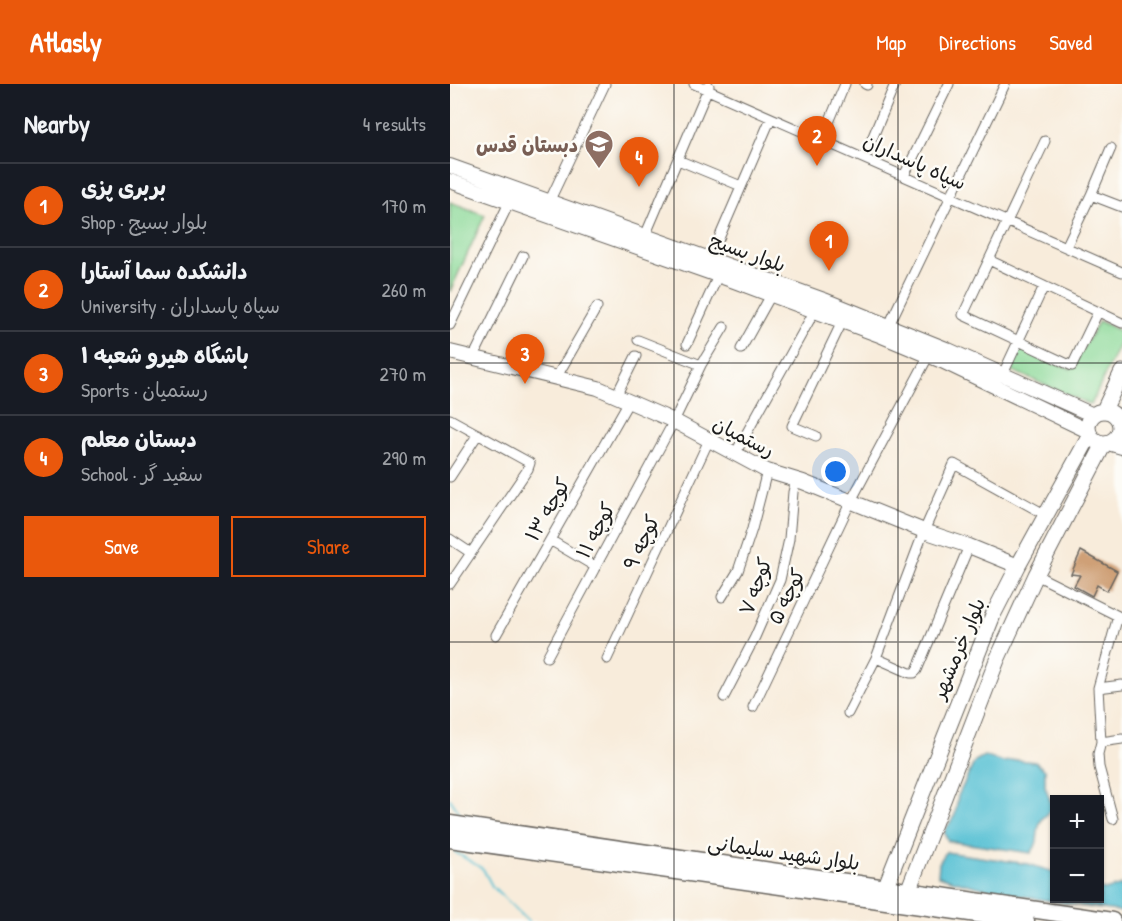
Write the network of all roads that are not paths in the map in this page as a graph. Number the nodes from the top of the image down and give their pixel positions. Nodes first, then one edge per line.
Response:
1 (606, 84) edge
2 (694, 84) edge
3 (845, 84) edge
4 (896, 84) edge
5 (949, 84) edge
6 (1005, 84) edge
7 (708, 87) edge
8 (771, 118) junction
9 (822, 139) junction
10 (1045, 141) dead end
11 (1111, 148) dead end
12 (864, 158) junction
13 (678, 160) junction
14 (450, 166) edge
15 (904, 176) junction
16 (450, 181) edge
17 (741, 186) junction
18 (1091, 195) junction
19 (951, 197) junction
20 (549, 202) junction
21 (509, 203) junction
22 (1122, 207) edge
23 (1007, 222) junction
24 (643, 242) junction
25 (1066, 247) junction
26 (523, 256) dead end
27 (710, 259) junction
28 (989, 260) junction
29 (1122, 272) edge
30 (718, 276) junction
31 (1044, 286) junction
32 (771, 295) junction
33 (597, 307) dead end
34 (814, 312) junction
35 (1098, 312) junction
36 (842, 322) junction
37 (1122, 323) edge
38 (450, 325) edge
39 (724, 327) dead end
40 (885, 331) junction
41 (638, 340) dead end
42 (1018, 341) junction
43 (687, 344) dead end
44 (741, 349) dead end
45 (450, 353) edge
46 (929, 355) junction
47 (636, 356) dead end
48 (473, 358) junction
49 (700, 365) junction
50 (1122, 372) edge
51 (1003, 374) junction
52 (556, 378) junction
53 (622, 398) junction
54 (1099, 413) junction
55 (450, 419) edge
56 (674, 421) junction
57 (1121, 421) edge
58 (1089, 433) junction
59 (478, 434) junction
60 (816, 436) dead end
61 (709, 441) junction
62 (1111, 445) edge
63 (735, 454) junction
64 (767, 471) junction
65 (450, 477) edge
66 (796, 480) junction
67 (851, 501) junction
68 (1046, 515) junction
69 (924, 531) junction
70 (450, 539) edge
71 (550, 540) junction
72 (969, 546) junction
73 (471, 553) junction
74 (1018, 566) junction
75 (596, 567) junction
76 (1036, 575) junction
77 (450, 584) edge
78 (722, 597) dead end
79 (1120, 617) edge
80 (496, 635) dead end
81 (547, 657) dead end
82 (876, 658) junction
83 (607, 659) dead end
84 (1122, 685) edge
85 (1098, 688) junction
86 (724, 697) dead end
87 (753, 707) dead end
88 (848, 713) dead end
89 (1122, 739) edge
90 (1101, 742) junction
91 (1113, 819) dead end
92 (450, 824) edge
93 (450, 838) edge
94 (885, 888) junction
95 (908, 891) junction
96 (1026, 921) edge
97 (1112, 921) edge

1 - 20 street
2 - 7 street, سپاه پاسداران
3 - 9 street
4 - 12 street
5 - 15 street
6 - 19 street
7 - 8 street, سپاه پاسداران
7 - 13 street
8 - 9 street, سپاه پاسداران
8 - 17 street
9 - 12 street, سپاه پاسداران
10 - 23 street
11 - 18 street
12 - 15 street, سپاه پاسداران
13 - 17 street
13 - 24 street
14 - 20 main road, بلوار بسیج
15 - 19 street, سپاه پاسداران
16 - 21 main road, بلوار بسیج
17 - 27 street
18 - 22 street
18 - 25 street
19 - 23 street, سپاه پاسداران
19 - 40 street
20 - 24 main road, بلوار بسیج
21 - 24 main road, بلوار بسیج
21 - 38 street
23 - 25 street, سپاه پاسداران
23 - 28 street
24 - 27 main road, بلوار بسیج
24 - 30 main road, بلوار بسیج
25 - 29 street, سپاه پاسداران
26 - 48 street
27 - 40 main road, بلوار بسیج
28 - 31 street
28 - 42 street
30 - 32 main road, بلوار بسیج
30 - 43 street
31 - 35 street
31 - 42 street
32 - 34 main road, بلوار بسیج
32 - 44 street
33 - 52 street
34 - 36 main road, بلوار بسیج
34 - 63 street
35 - 37 street
35 - 42 street
36 - 40 main road, بلوار بسیج
36 - 60 street
39 - 49 street, کوچه ۱۱
40 - 46 main road, بلوار بسیج
40 - 51 main road, بلوار بسیج
41 - 49 street
42 - 51 street
45 - 48 main road, رستمیان
46 - 58 main road, بلوار بسیج
46 - 67 street, کوچه ۵
47 - 53 street, کوچه ۱۳
48 - 52 main road, رستمیان
49 - 56 street, کوچه ۱۱
50 - 54 main road
51 - 54 main road, بلوار بسیج
52 - 53 main road, رستمیان
53 - 56 main road, رستمیان
53 - 71 street, کوچه ۱۳
54 - 57 main road
54 - 58 main road
55 - 59 street
56 - 61 main road, رستمیان
56 - 75 street, کوچه ۱۱
57 - 62 main road
58 - 62 main road
58 - 68 main road, بلوار خرمشهر
59 - 65 street
59 - 73 street
61 - 63 main road, رستمیان
61 - 83 street, کوچه ۹
62 - 76 main road, بلوار خرمشهر
63 - 64 main road, رستمیان
64 - 66 main road, رستمیان
64 - 78 street
66 - 67 main road, رستمیان
66 - 86 street, کوچه ۷
67 - 69 main road, رستمیان
67 - 87 street, کوچه ۵
68 - 69 street
68 - 74 main road, بلوار خرمشهر
69 - 72 main road, رستمیان
69 - 82 street
70 - 73 street
71 - 75 street
71 - 80 street, کوچه ۱۳
72 - 74 main road, رستمیان
72 - 82 street
73 - 77 street
74 - 76 main road
74 - 94 main road, بلوار خرمشهر
75 - 81 street, کوچه ۱۱
76 - 79 street
76 - 95 main road, بلوار خرمشهر
79 - 85 street
82 - 88 street
84 - 85 street
85 - 90 street
89 - 90 street
90 - 91 street
92 - 94 highway, بلوار شهید سلیمانی
93 - 96 highway, بلوار شهید سلیمانی
94 - 95 highway, بلوار شهید سلیمانی
95 - 97 highway, بلوار شهید سلیمانی

